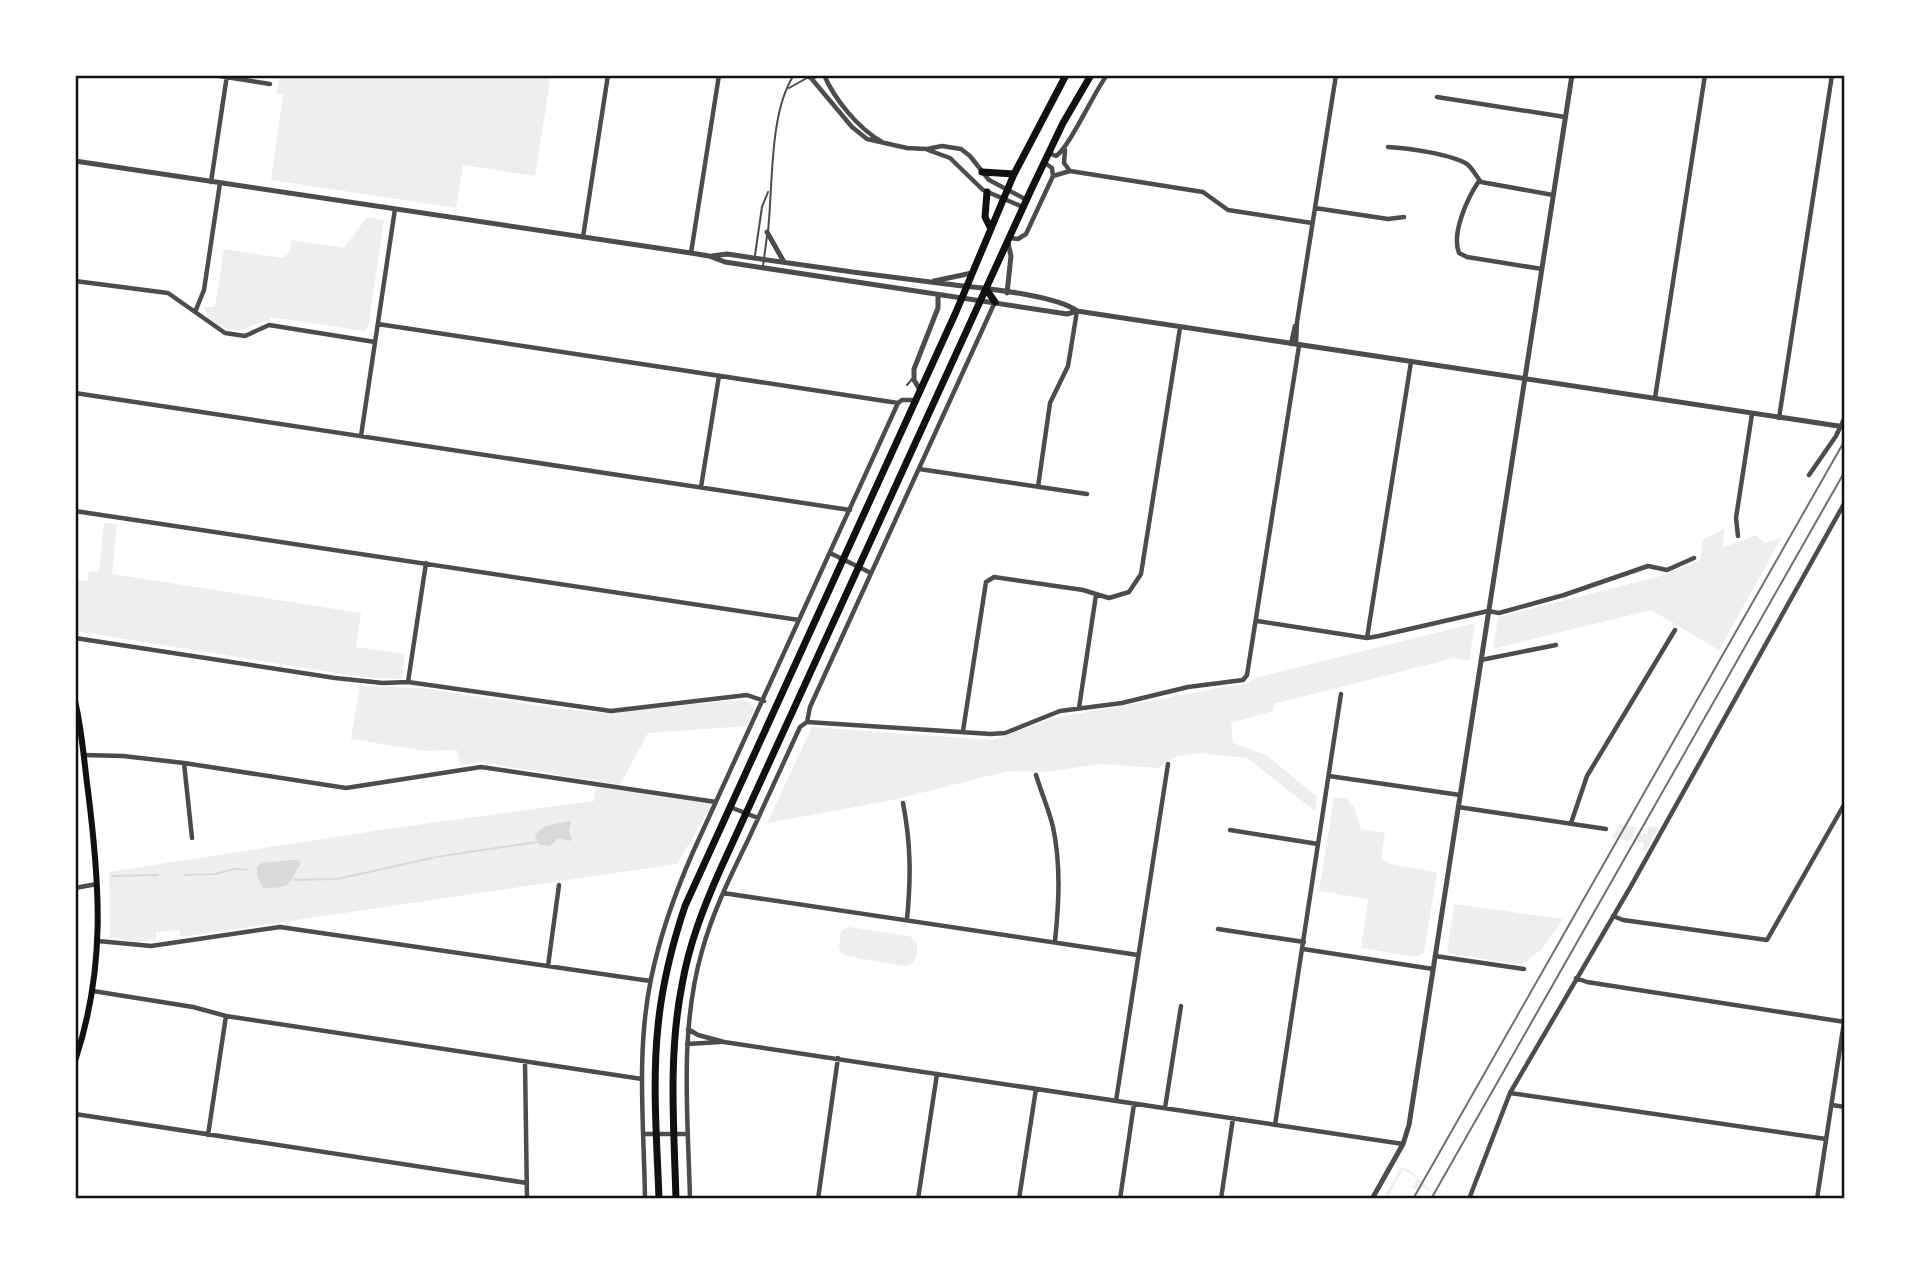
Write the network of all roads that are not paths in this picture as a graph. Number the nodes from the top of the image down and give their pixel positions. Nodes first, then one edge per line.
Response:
1 (213, 75) edge
2 (608, 75) edge
3 (719, 75) edge
4 (794, 75) edge
5 (818, 75) edge
6 (824, 75) edge
7 (1066, 75) edge
8 (1091, 75) edge
9 (1107, 75) edge
10 (1336, 75) edge
11 (1572, 75) edge
12 (1705, 75) edge
13 (1832, 75) edge
14 (227, 76) edge
15 (807, 77) edge
16 (271, 84) dead end
17 (789, 88) junction
18 (1437, 97) dead end
19 (1565, 117) junction
20 (890, 145) junction
21 (1388, 147) dead end
22 (927, 149) junction
23 (1065, 149) junction
24 (1049, 153) junction
25 (75, 161) edge
26 (1044, 163) junction
27 (1070, 171) junction
28 (982, 172) junction
29 (1014, 174) junction
30 (1053, 176) junction
31 (1479, 181) junction
32 (211, 182) junction
33 (220, 183) junction
34 (769, 190) junction
35 (1007, 191) junction
36 (987, 192) junction
37 (1553, 195) junction
38 (1003, 199) junction
39 (1025, 204) junction
40 (1315, 208) junction
41 (395, 209) junction
42 (1404, 216) dead end
43 (1312, 223) junction
44 (991, 229) junction
45 (767, 232) junction
46 (583, 237) junction
47 (1009, 240) junction
48 (691, 253) junction
49 (709, 256) junction
50 (755, 258) junction
51 (764, 259) junction
52 (784, 262) junction
53 (753, 266) junction
54 (763, 267) junction
55 (1542, 269) junction
56 (972, 273) junction
57 (75, 281) edge
58 (931, 282) junction
59 (966, 287) junction
60 (986, 289) junction
61 (1007, 293) junction
62 (938, 295) junction
63 (961, 298) junction
64 (981, 300) junction
65 (995, 302) junction
66 (1077, 311) junction
67 (195, 312) junction
68 (378, 324) junction
69 (1180, 328) junction
70 (375, 342) junction
71 (1295, 345) junction
72 (1410, 362) junction
73 (719, 376) junction
74 (914, 378) junction
75 (1524, 380) junction
76 (906, 385) dead end
77 (920, 390) junction
78 (75, 393) edge
79 (1655, 399) junction
80 (916, 400) junction
81 (898, 403) junction
82 (1752, 414) junction
83 (1845, 417) edge
84 (1779, 418) junction
85 (1843, 427) edge
86 (361, 436) junction
87 (919, 470) junction
88 (1809, 475) dead end
89 (701, 487) junction
90 (1038, 487) junction
91 (1087, 494) dead end
92 (1845, 502) edge
93 (850, 510) junction
94 (75, 511) edge
95 (1738, 536) dead end
96 (830, 553) junction
97 (1694, 558) dead end
98 (843, 559) junction
99 (426, 564) junction
100 (859, 567) junction
101 (871, 573) junction
102 (1096, 596) junction
103 (1488, 611) junction
104 (799, 620) junction
105 (1257, 621) junction
106 (1675, 630) dead end
107 (75, 638) edge
108 (1367, 638) junction
109 (1556, 645) dead end
110 (1481, 660) junction
111 (408, 682) junction
112 (1341, 694) dead end
113 (75, 701) edge
114 (764, 701) junction
115 (1079, 708) junction
116 (807, 722) junction
117 (963, 731) junction
118 (83, 755) junction
119 (184, 763) junction
120 (1168, 764) dead end
121 (1036, 775) dead end
122 (1329, 776) junction
123 (1460, 795) junction
124 (717, 802) junction
125 (903, 803) dead end
126 (1845, 803) edge
127 (729, 806) junction
128 (1458, 807) junction
129 (746, 813) junction
130 (758, 818) junction
131 (1571, 823) junction
132 (1606, 829) dead end
133 (1230, 830) dead end
134 (192, 838) dead end
135 (1318, 844) junction
136 (98, 884) junction
137 (559, 885) dead end
138 (75, 888) edge
139 (723, 893) junction
140 (1613, 916) junction
141 (907, 919) junction
142 (1218, 929) dead end
143 (98, 941) junction
144 (1055, 941) junction
145 (1304, 942) junction
146 (1303, 948) junction
147 (1138, 955) junction
148 (1435, 956) junction
149 (548, 966) junction
150 (1433, 969) junction
151 (1524, 969) dead end
152 (1576, 978) junction
153 (650, 981) junction
154 (93, 991) junction
155 (1181, 1006) dead end
156 (226, 1016) junction
157 (1844, 1022) edge
158 (688, 1029) junction
159 (724, 1042) junction
160 (687, 1044) junction
161 (838, 1058) junction
162 (75, 1061) edge
163 (525, 1062) junction
164 (937, 1074) junction
165 (642, 1080) junction
166 (1036, 1089) junction
167 (1510, 1093) junction
168 (1116, 1101) junction
169 (1134, 1104) junction
170 (1831, 1105) junction
171 (1845, 1107) edge
172 (1165, 1108) junction
173 (75, 1114) edge
174 (1233, 1118) junction
175 (1275, 1125) junction
176 (644, 1134) junction
177 (657, 1134) junction
178 (675, 1134) junction
179 (688, 1134) junction
180 (208, 1135) junction
181 (1826, 1139) junction
182 (1403, 1144) junction
183 (527, 1183) junction
184 (527, 1199) edge
185 (645, 1199) edge
186 (659, 1199) edge
187 (676, 1199) edge
188 (690, 1199) edge
189 (817, 1199) edge
190 (918, 1199) edge
191 (1019, 1199) edge
192 (1120, 1199) edge
193 (1221, 1199) edge
194 (1372, 1199) edge
195 (1469, 1199) edge
196 (1818, 1199) edge

1 - 14 street
2 - 46 street
3 - 48 street
4 - 17 lane
5 - 15 street
6 - 20 street
7 - 29 highway
8 - 24 highway
9 - 23 street
10 - 40 street
11 - 19 street
12 - 79 street
13 - 84 street
14 - 16 street
14 - 32 street
15 - 17 lane
15 - 20 street
17 - 34 lane
18 - 19 street
19 - 37 street
20 - 22 street
21 - 31 street
22 - 28 street
22 - 36 street
23 - 24 street
23 - 27 street
24 - 26 highway
25 - 32 street
26 - 30 street
26 - 39 highway
27 - 30 street
27 - 43 street
28 - 29 highway
28 - 35 street
29 - 35 highway
30 - 47 street
31 - 37 street
31 - 55 street
32 - 33 street
33 - 41 street
33 - 67 street
34 - 45 lane
34 - 50 lane
35 - 38 highway
35 - 39 street
36 - 38 street
36 - 44 highway
37 - 55 street
38 - 39 street
38 - 44 highway
39 - 47 highway
40 - 42 street
40 - 43 street
41 - 46 street
41 - 68 street
43 - 71 street
44 - 56 highway
45 - 51 lane
45 - 52 street
46 - 48 street
47 - 60 highway
47 - 61 street
48 - 49 street
49 - 50 street
49 - 53 street
50 - 51 street
50 - 53 lane
51 - 52 street
51 - 54 lane
52 - 58 street
53 - 54 street
54 - 62 street
55 - 75 street
56 - 58 street
56 - 59 highway
57 - 67 street
58 - 59 street
59 - 60 street
59 - 63 highway
60 - 61 street
60 - 64 highway
60 - 65 highway
61 - 66 street
62 - 63 street
62 - 74 street
63 - 64 street
63 - 77 highway
64 - 65 street
64 - 100 highway
65 - 66 street
65 - 87 street
66 - 69 street
66 - 90 street
67 - 70 street
68 - 70 street
68 - 73 street
69 - 71 street
69 - 102 street
70 - 86 street
71 - 72 street
71 - 105 street
72 - 75 street
72 - 108 street
73 - 81 street
73 - 89 street
74 - 76 lane
74 - 77 street
75 - 79 street
75 - 103 street
77 - 80 highway
78 - 86 street
79 - 82 street
80 - 81 street
80 - 98 highway
81 - 93 street
82 - 84 street
82 - 95 street
83 - 85 street
84 - 85 street
85 - 88 street
86 - 89 street
87 - 90 street
87 - 101 street
89 - 93 street
90 - 91 street
92 - 140 street
93 - 96 street
94 - 99 street
96 - 98 street
96 - 104 street
97 - 103 street
98 - 100 street
98 - 127 highway
99 - 104 street
99 - 111 street
100 - 101 street
100 - 129 highway
101 - 116 street
102 - 115 street
102 - 117 street
103 - 108 street
103 - 110 street
104 - 114 street
105 - 108 street
105 - 115 street
106 - 131 street
107 - 111 street
109 - 110 street
110 - 123 street
111 - 114 street
112 - 122 street
113 - 118 main road
114 - 124 street
115 - 117 street
116 - 117 street
116 - 130 street
118 - 119 street
118 - 136 main road
119 - 124 street
119 - 134 street
120 - 147 street
121 - 144 street
122 - 123 street
122 - 135 street
123 - 128 street
124 - 153 street
125 - 141 street
126 - 140 street
127 - 129 street
127 - 177 highway
128 - 131 street
128 - 148 street
129 - 130 street
129 - 178 highway
130 - 139 street
131 - 132 street
133 - 135 street
135 - 145 street
136 - 138 street
136 - 143 main road
137 - 149 street
139 - 141 street
139 - 158 street
140 - 152 street
141 - 144 street
142 - 145 street
143 - 149 street
143 - 154 main road
144 - 147 street
145 - 146 street
146 - 150 street
146 - 175 street
147 - 168 street
148 - 150 street
148 - 151 street
149 - 153 street
150 - 182 street
152 - 157 street
152 - 167 street
153 - 165 street
154 - 156 street
154 - 162 main road
155 - 172 street
156 - 163 street
156 - 180 street
157 - 170 street
158 - 159 street
158 - 160 street
159 - 160 street
159 - 161 street
160 - 179 street
161 - 164 street
161 - 189 street
163 - 165 street
163 - 183 street
164 - 166 street
164 - 190 street
165 - 176 street
166 - 168 street
166 - 191 street
167 - 181 street
167 - 195 street
168 - 169 street
169 - 172 street
169 - 192 street
170 - 171 street
170 - 181 street
172 - 174 street
173 - 180 street
174 - 175 street
174 - 193 street
175 - 182 street
176 - 177 street
176 - 185 street
177 - 178 street
177 - 186 highway
178 - 179 street
178 - 187 highway
179 - 188 street
180 - 183 street
181 - 196 street
182 - 194 street
183 - 184 street

